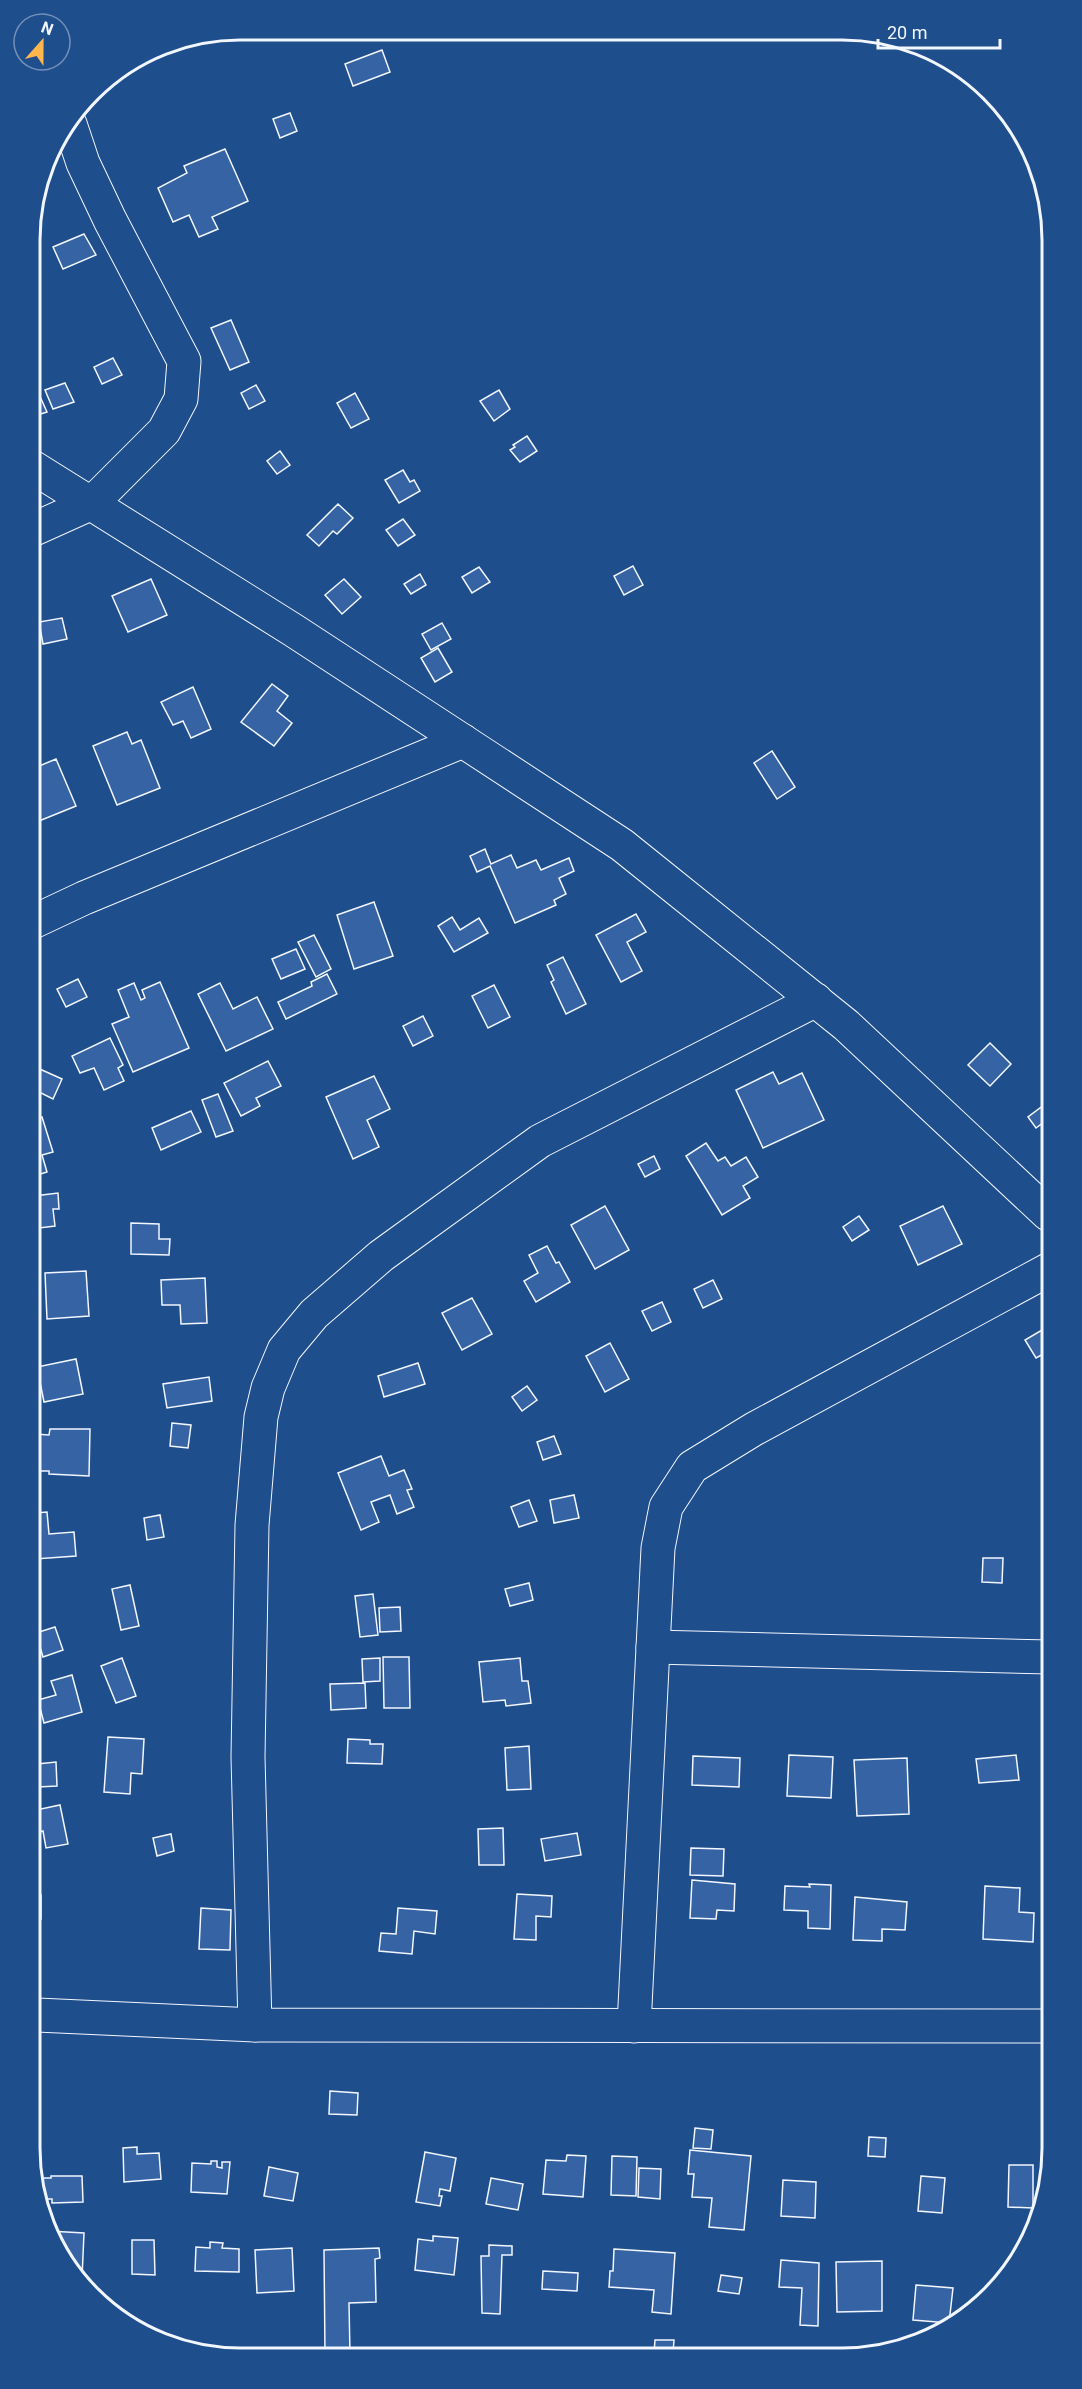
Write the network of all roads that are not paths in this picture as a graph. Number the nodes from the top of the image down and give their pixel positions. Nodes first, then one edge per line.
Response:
1 (73, 132) edge
2 (41, 472) edge
3 (92, 503) junction
4 (41, 526) edge
5 (463, 741) junction
6 (41, 918) edge
7 (816, 1000) junction
8 (1041, 1208) edge
9 (1041, 1274) edge
10 (653, 1647) junction
11 (1041, 1657) edge
12 (40, 2015) edge
13 (255, 2025) junction
14 (634, 2026) junction
15 (1041, 2026) edge

1 - 3 street
2 - 3 street
3 - 4 street
3 - 5 street
5 - 6 street
5 - 7 street
7 - 8 street
7 - 13 street
9 - 10 street
10 - 11 street
10 - 14 street
12 - 13 street
13 - 14 street
14 - 15 street

